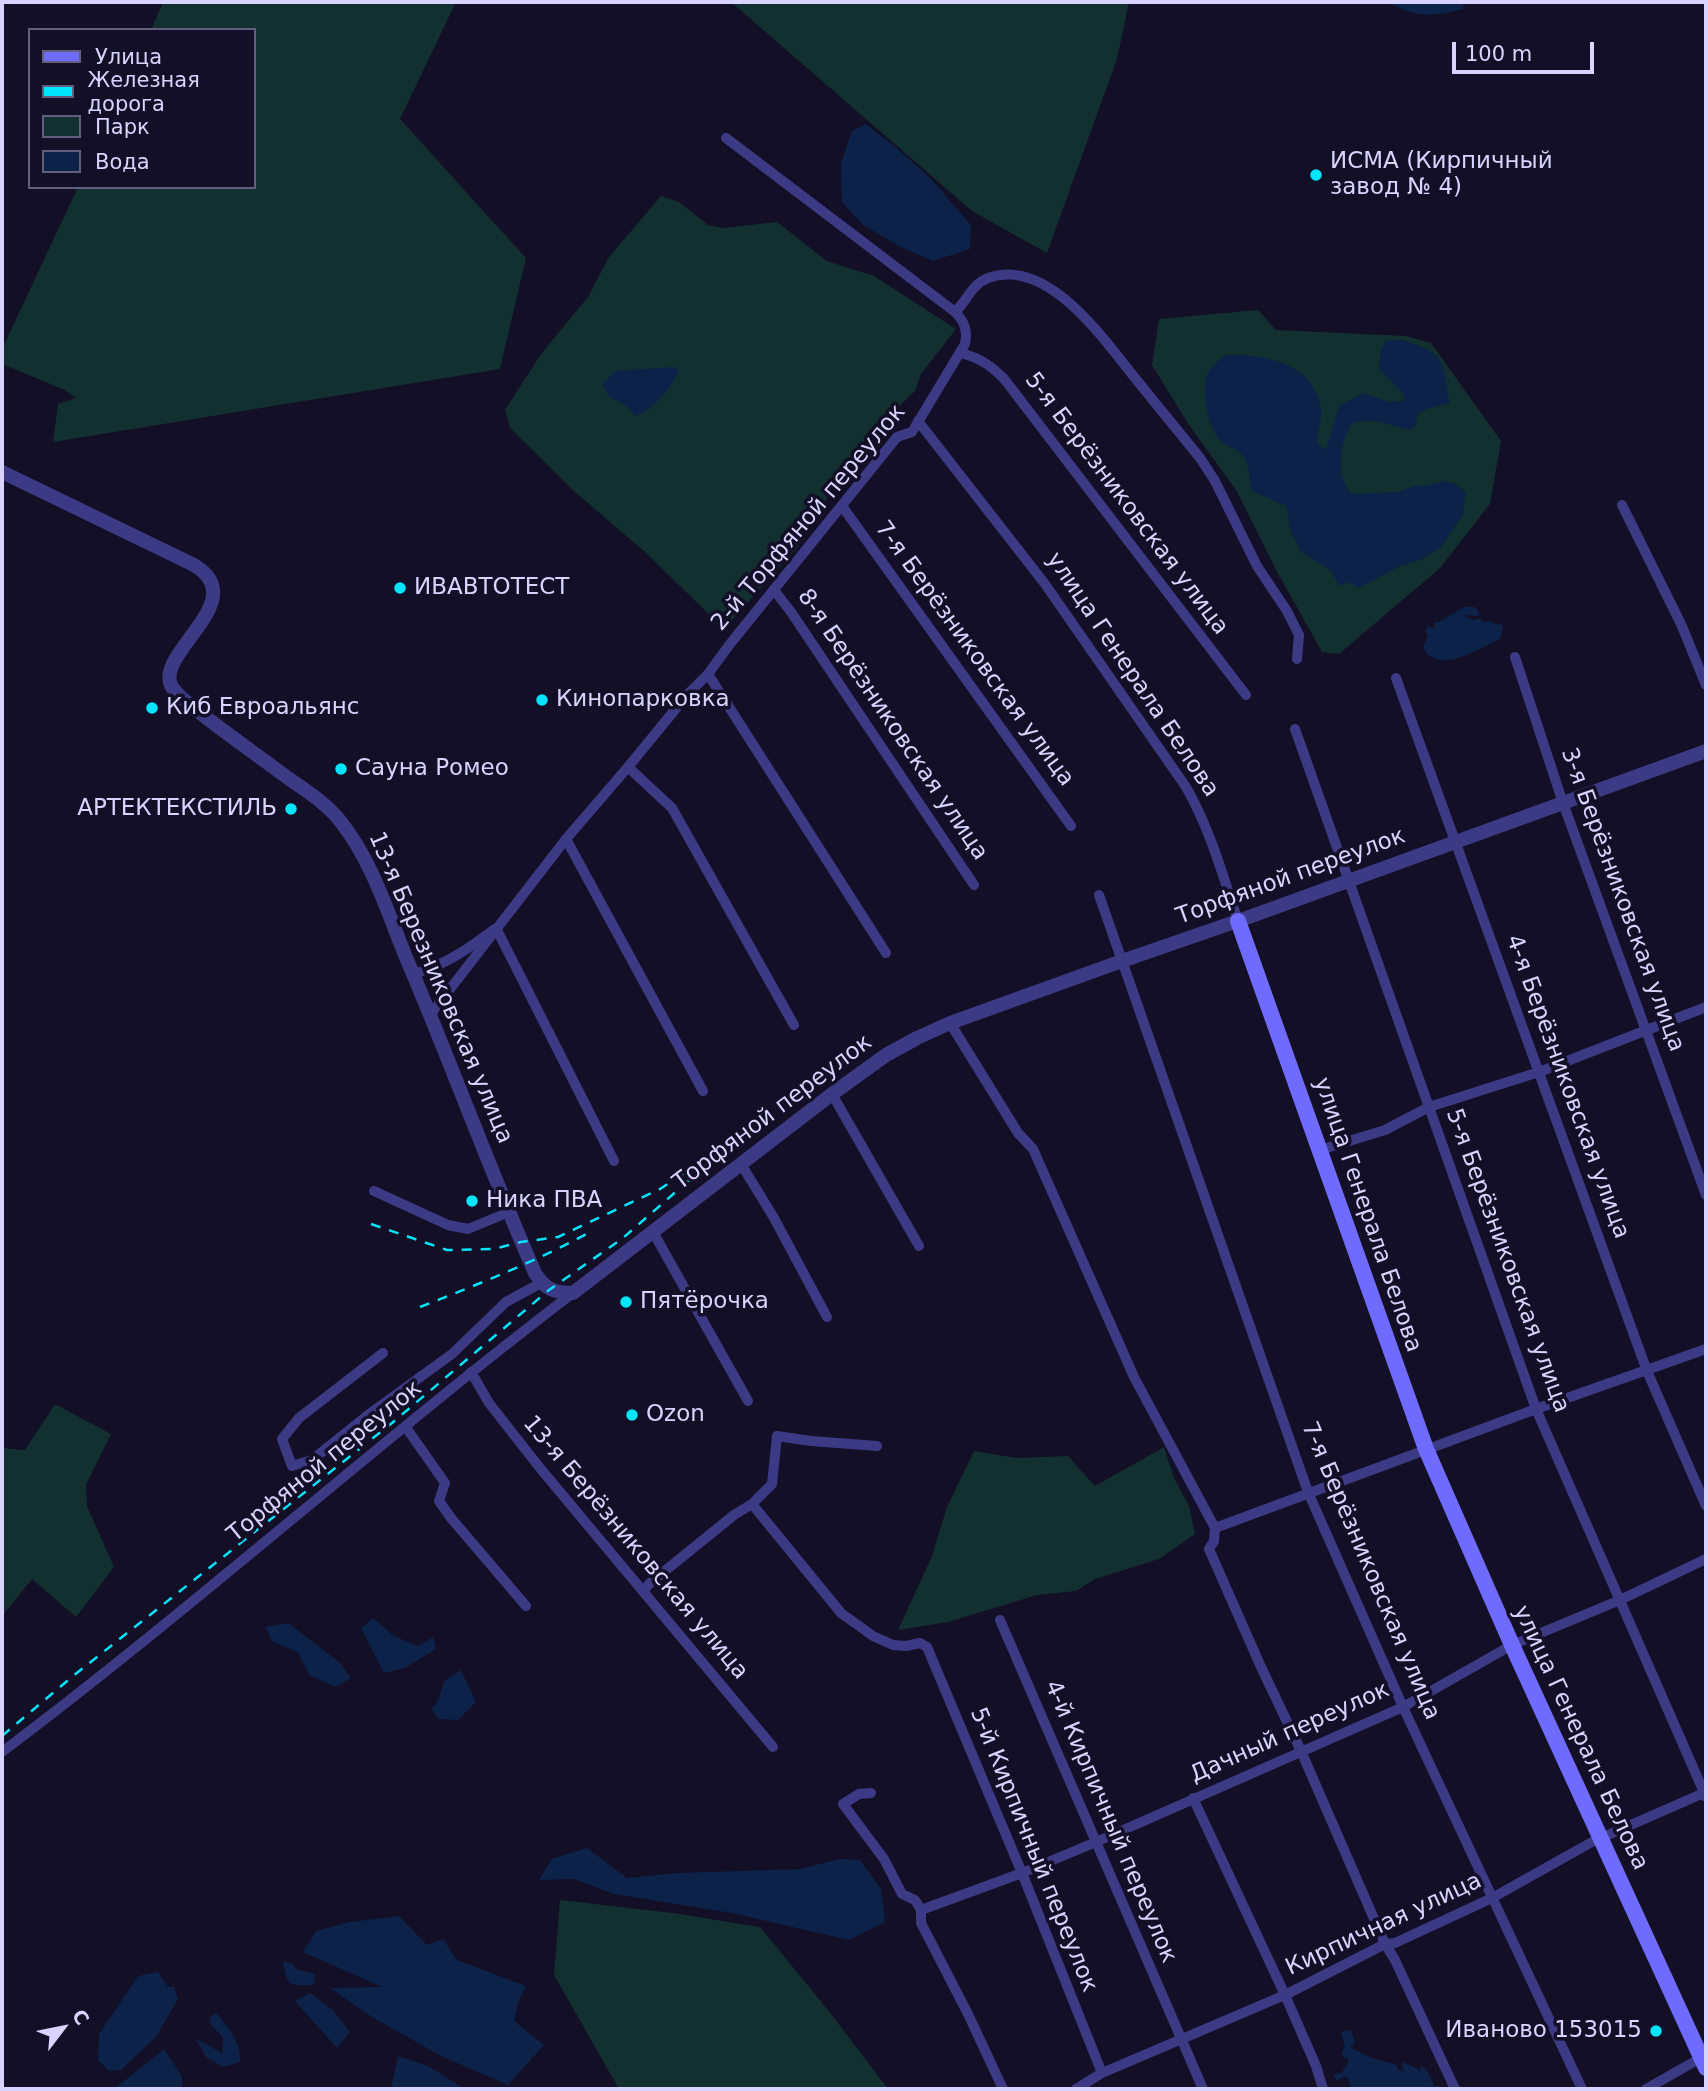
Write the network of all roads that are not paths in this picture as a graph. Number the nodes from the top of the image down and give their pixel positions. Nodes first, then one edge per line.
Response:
1 (726, 138) dead end
2 (955, 312) junction
3 (961, 353) junction
4 (918, 421) junction
5 (2, 472) edge
6 (1622, 505) dead end
7 (842, 506) junction
8 (774, 590) junction
9 (1515, 657) dead end
10 (1297, 659) dead end
11 (708, 674) junction
12 (1396, 678) dead end
13 (1706, 685) edge
14 (1246, 695) dead end
15 (1295, 729) dead end
16 (1706, 751) edge
17 (628, 767) junction
18 (1563, 803) junction
19 (1071, 826) dead end
20 (566, 839) junction
21 (1457, 841) junction
22 (1348, 881) junction
23 (974, 885) dead end
24 (1099, 895) dead end
25 (1238, 921) junction
26 (496, 928) junction
27 (886, 953) dead end
28 (1122, 961) junction
29 (414, 974) junction
30 (1706, 1007) edge
31 (430, 1015) junction
32 (950, 1023) junction
33 (794, 1026) dead end
34 (1648, 1031) junction
35 (1539, 1072) junction
36 (703, 1091) dead end
37 (832, 1094) junction
38 (1429, 1107) junction
39 (1320, 1150) junction
40 (614, 1161) dead end
41 (741, 1164) junction
42 (374, 1191) dead end
43 (1706, 1195) edge
44 (509, 1212) junction
45 (653, 1232) junction
46 (919, 1246) dead end
47 (541, 1283) junction
48 (573, 1293) junction
49 (827, 1317) dead end
50 (1706, 1349) edge
51 (383, 1353) dead end
52 (1647, 1371) junction
53 (471, 1372) junction
54 (748, 1401) dead end
55 (1536, 1409) junction
56 (405, 1426) junction
57 (877, 1446) dead end
58 (1426, 1449) junction
59 (1308, 1492) junction
60 (752, 1504) junction
61 (1706, 1506) edge
62 (1215, 1528) junction
63 (1706, 1559) edge
64 (644, 1590) junction
65 (1620, 1600) junction
66 (526, 1606) dead end
67 (1000, 1620) dead end
68 (1512, 1645) junction
69 (1403, 1707) junction
70 (773, 1747) dead end
71 (1301, 1751) junction
72 (2, 1752) edge
73 (871, 1793) dead end
74 (1706, 1794) edge
75 (1194, 1798) junction
76 (1601, 1838) junction
77 (1096, 1842) junction
78 (1022, 1873) junction
79 (1492, 1898) junction
80 (921, 1909) junction
81 (1385, 1944) junction
82 (1285, 1995) junction
83 (1180, 2040) junction
84 (1705, 2060) edge
85 (1102, 2073) junction
86 (1003, 2089) edge
87 (1076, 2089) edge
88 (1203, 2089) edge
89 (1323, 2089) edge
90 (1455, 2089) edge
91 (1582, 2089) edge
92 (1646, 2089) edge

1 - 2 street
2 - 3 street
2 - 10 street
3 - 4 street, 2-й Торфяной переулок
3 - 14 street, 5-я Берёзниковская улица
4 - 7 street, 2-й Торфяной переулок
4 - 25 street, улица Генерала Белова
5 - 29 street, 13-я Березниковская улица
6 - 13 street
7 - 8 street, 2-й Торфяной переулок
7 - 19 street, 7-я Берёзниковская улица
8 - 11 street, 2-й Торфяной переулок
8 - 23 street, 8-я Берёзниковская улица
9 - 18 street, 3-я Берёзниковская улица
11 - 17 street, 2-й Торфяной переулок
11 - 27 street
12 - 21 street, 4-я Берёзниковская улица
15 - 22 street, 5-я Берёзниковская улица
16 - 18 street, Торфяной переулок
17 - 20 street, 2-й Торфяной переулок
17 - 33 street
18 - 21 street, Торфяной переулок
18 - 34 street, 3-я Берёзниковская улица
20 - 26 street, 2-й Торфяной переулок
20 - 36 street
21 - 22 street, Торфяной переулок
21 - 35 street, 4-я Берёзниковская улица
22 - 25 street, Торфяной переулок
22 - 38 street, 5-я Берёзниковская улица
24 - 28 street, 7-я Берёзниковская улица
25 - 28 street, Торфяной переулок
25 - 39 main road, улица Генерала Белова
26 - 29 street, 2-й Торфяной переулок
26 - 31 street, 2-й Торфяной переулок
26 - 40 street
28 - 32 street, Торфяной переулок
28 - 59 street, 7-я Берёзниковская улица
29 - 31 street, 13-я Березниковская улица
30 - 34 street
31 - 44 street, 13-я Березниковская улица
32 - 37 street, Торфяной переулок
32 - 62 street
34 - 35 street
34 - 43 street, 3-я Берёзниковская улица
35 - 38 street
35 - 52 street, 4-я Берёзниковская улица
37 - 41 street, Торфяной переулок
37 - 46 street
38 - 39 street
38 - 55 street, 5-я Берёзниковская улица
39 - 58 main road, улица Генерала Белова
41 - 45 street, Торфяной переулок
41 - 49 street
42 - 44 street
44 - 47 street, 13-я Березниковская улица
45 - 48 street, Торфяной переулок
45 - 54 street
47 - 48 street
47 - 51 street
48 - 53 street, Торфяной переулок
50 - 52 street
52 - 55 street
52 - 61 street, 4-я Берёзниковская улица
53 - 56 street, Торфяной переулок
53 - 64 street, 13-я Берёзниковская улица
55 - 58 street
55 - 65 street, 5-я Берёзниковская улица
56 - 66 street
56 - 72 street, Торфяной переулок
57 - 60 street
58 - 59 street
58 - 68 main road, улица Генерала Белова
59 - 62 street
59 - 69 street, 7-я Берёзниковская улица
60 - 64 street
60 - 78 street, 5-й Кирпичный переулок
62 - 71 street
63 - 65 street, Дачный переулок
64 - 70 street, 13-я Берёзниковская улица
65 - 68 street, Дачный переулок
65 - 74 street, 5-я Берёзниковская улица
67 - 77 street, 4-й Кирпичный переулок
68 - 69 street, Дачный переулок
68 - 76 main road, улица Генерала Белова
69 - 71 street, Дачный переулок
69 - 79 street, 7-я Берёзниковская улица
71 - 75 street, Дачный переулок
71 - 81 street
73 - 80 street
74 - 76 street, Кирпичная улица
75 - 77 street, Дачный переулок
75 - 82 street
76 - 79 street, Кирпичная улица
76 - 84 main road, улица Генерала Белова
77 - 78 street, Дачный переулок
77 - 83 street, 4-й Кирпичный переулок
78 - 80 street, Дачный переулок
78 - 85 street, 5-й Кирпичный переулок
79 - 81 street, Кирпичная улица
79 - 91 street, 7-я Берёзниковская улица
80 - 86 street
81 - 82 street, Кирпичная улица
81 - 90 street
82 - 83 street, Кирпичная улица
82 - 89 street
83 - 85 street, Кирпичная улица
83 - 88 street, 4-й Кирпичный переулок
84 - 92 street
85 - 87 street, Кирпичная улица

